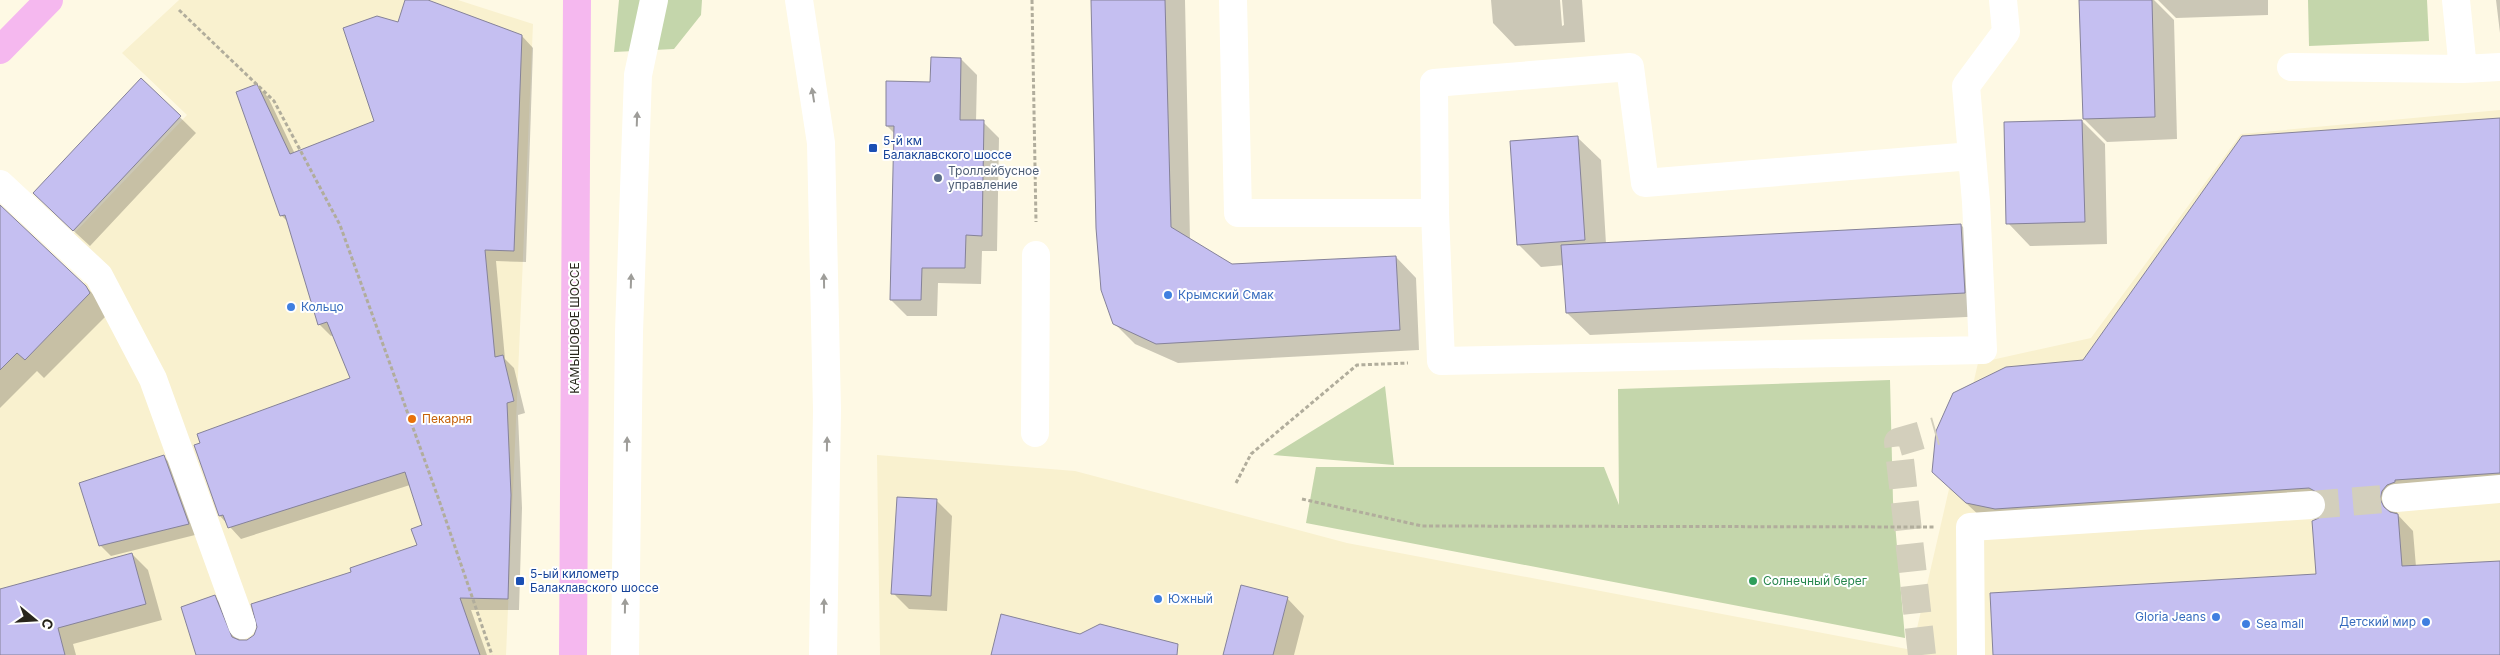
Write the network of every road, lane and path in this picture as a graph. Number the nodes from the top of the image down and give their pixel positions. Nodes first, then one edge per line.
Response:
1 (49, 0) edge
2 (577, 0) edge
3 (654, 0) edge
4 (799, 0) edge
5 (1032, 0) edge
6 (1233, 0) edge
7 (2003, 0) edge
8 (2456, 0) edge
9 (179, 10) dead end
10 (0, 50) edge
11 (2291, 67) dead end
12 (2500, 67) edge
13 (2463, 69) junction
14 (1972, 156) junction
15 (0, 184) edge
16 (1435, 214) junction
17 (1036, 255) joint
18 (1441, 361) junction
19 (1035, 434) dead end
20 (1236, 483) dead end
21 (2500, 489) edge
22 (1302, 498) dead end
23 (2396, 498) tunnel mouth
24 (2310, 505) tunnel mouth
25 (1921, 527) dead end
26 (242, 625) dead end
27 (492, 655) edge
28 (572, 655) edge
29 (625, 655) edge
30 (823, 655) edge
31 (1971, 655) edge

1 - 10 main road
2 - 28 main road, КАМЫШОВОЕ ШОССЕ
29 -> 3 lane
30 -> 4 lane
5 - 17 path
6 - 16 lane
7 - 14 lane
8 - 13 lane
9 - 27 path
11 - 13 lane
12 - 13 lane
14 - 16 lane
14 - 18 lane
15 - 26 lane
16 - 18 lane
17 - 19 lane
18 - 20 path
21 - 23 lane
22 - 25 path
24 - 31 lane

